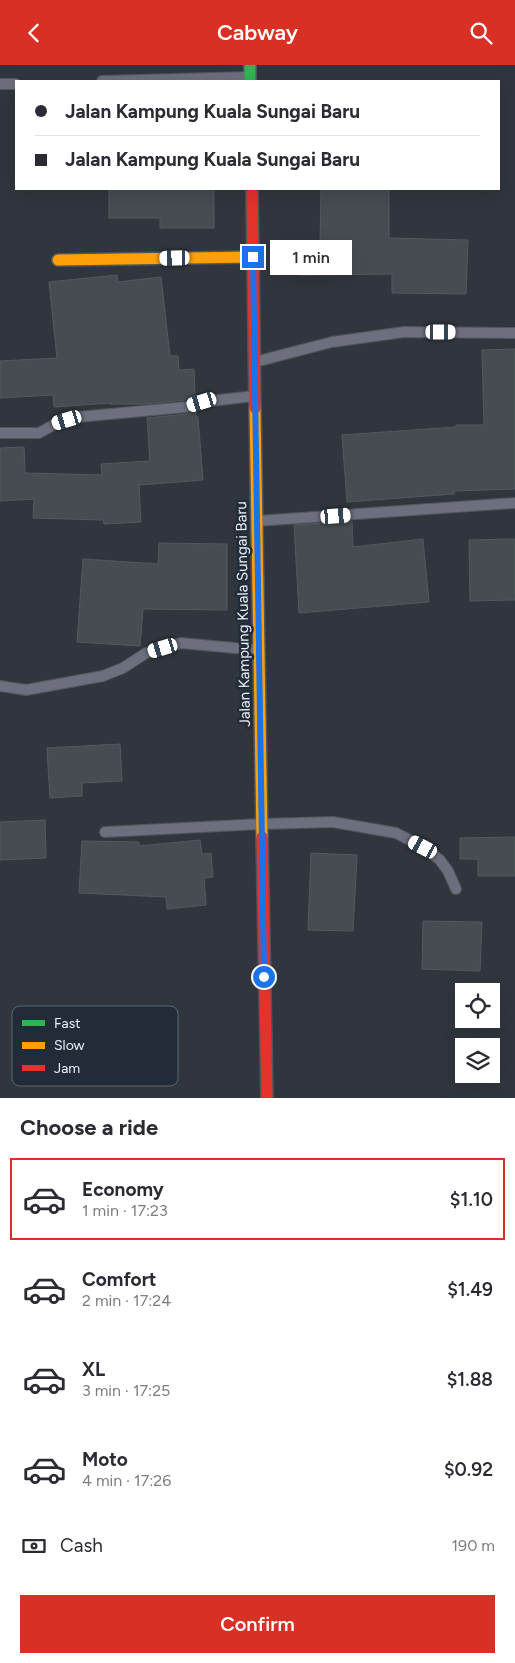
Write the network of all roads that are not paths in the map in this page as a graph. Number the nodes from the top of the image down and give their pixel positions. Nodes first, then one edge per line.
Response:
1 (250, 74) edge
2 (123, 80) edge
3 (0, 84) edge
4 (15, 84) edge
5 (252, 190) edge
6 (253, 257) junction
7 (58, 260) dead end
8 (515, 333) edge
9 (254, 363) junction
10 (255, 396) junction
11 (0, 433) edge
12 (515, 503) edge
13 (257, 521) junction
14 (258, 650) junction
15 (0, 686) edge
16 (262, 824) junction
17 (105, 832) dead end
18 (456, 889) dead end
19 (267, 1098) edge

1 - 2 lane
3 - 4 lane
5 - 6 street, Jalan Kampung Kuala Sungai Baru
6 - 7 street
6 - 9 street, Jalan Kampung Kuala Sungai Baru
8 - 9 lane
9 - 10 street, Jalan Kampung Kuala Sungai Baru
10 - 11 lane
10 - 13 street, Jalan Kampung Kuala Sungai Baru
12 - 13 lane
13 - 14 street, Jalan Kampung Kuala Sungai Baru
14 - 15 lane
14 - 16 street, Jalan Kampung Kuala Sungai Baru
16 - 17 lane
16 - 18 lane
16 - 19 street, Jalan Kampung Kuala Sungai Baru

